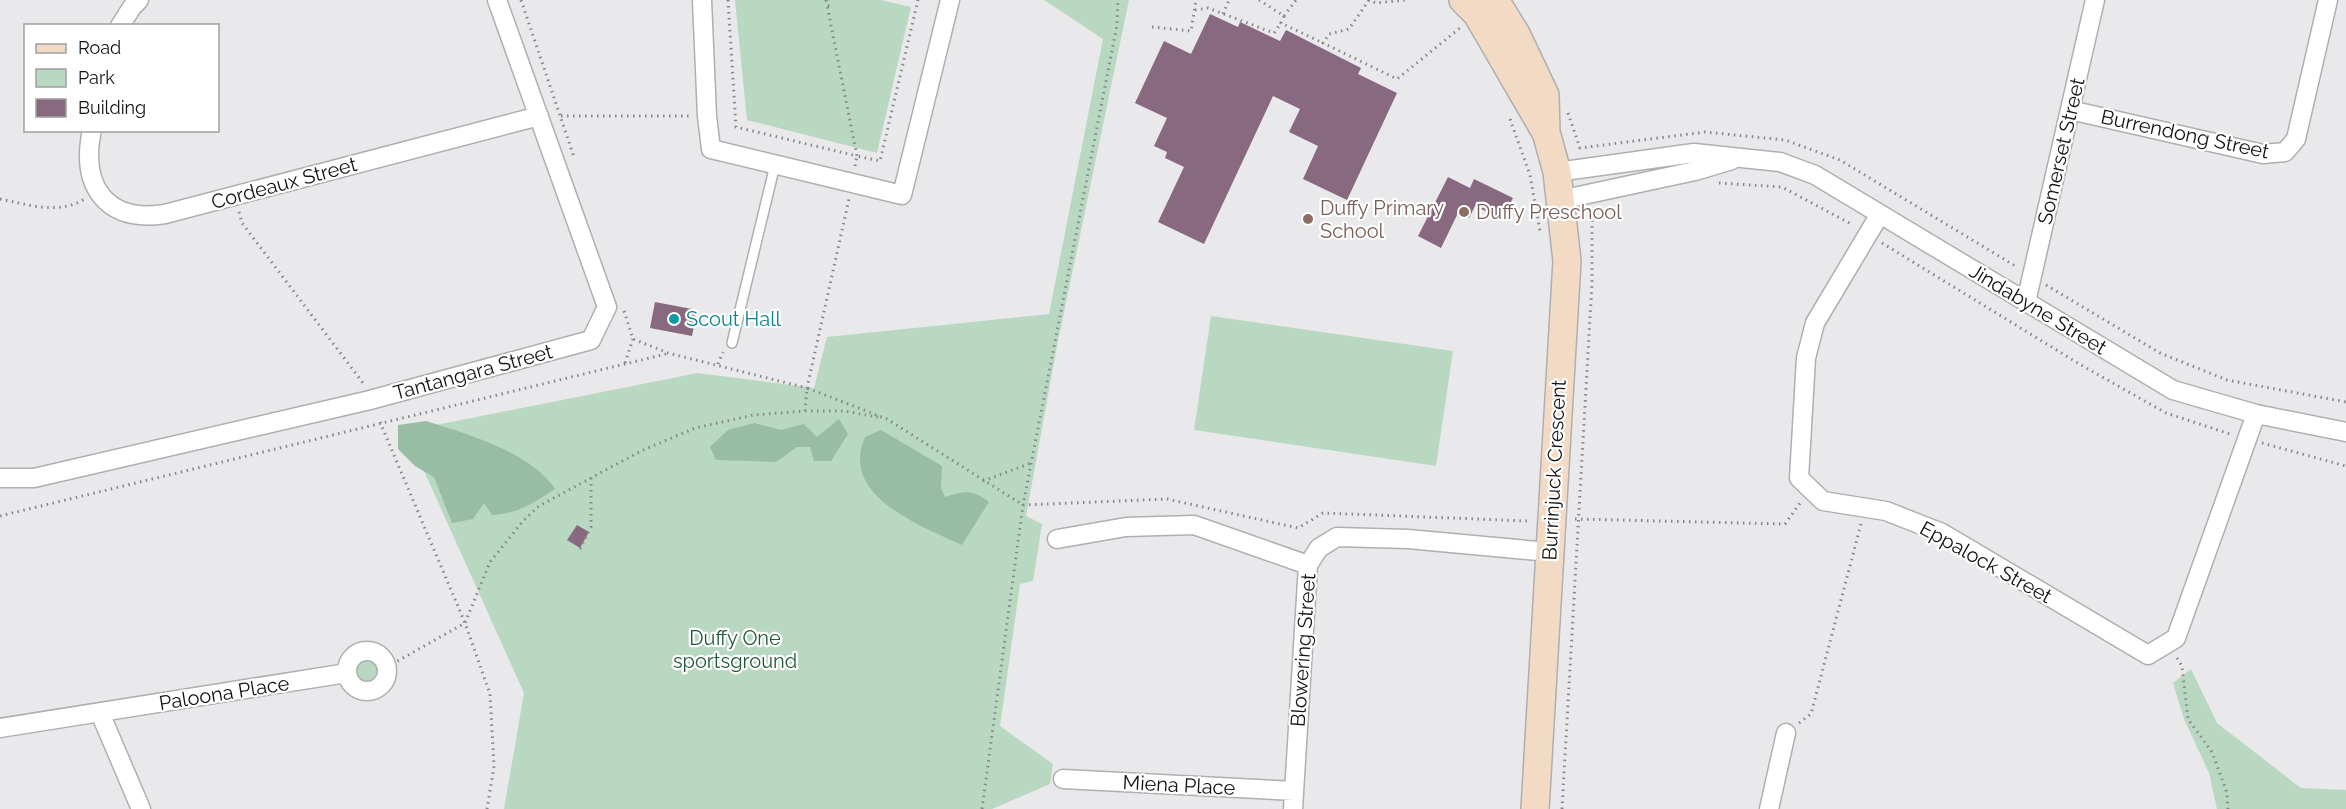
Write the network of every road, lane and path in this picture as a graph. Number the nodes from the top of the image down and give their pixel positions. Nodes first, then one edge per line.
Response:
1 (139, 0) edge
2 (497, 0) edge
3 (521, 0) edge
4 (702, 0) edge
5 (728, 0) edge
6 (826, 0) edge
7 (950, 0) edge
8 (1118, 0) edge
9 (1196, 0) edge
10 (1229, 0) edge
11 (1259, 0) edge
12 (1296, 0) edge
13 (1369, 0) edge
14 (1405, 0) edge
15 (1495, 0) edge
16 (2095, 0) edge
17 (2328, 0) edge
18 (827, 5) junction
19 (833, 8) dead end
20 (1459, 9) edge
21 (1195, 10) junction
22 (1223, 14) junction
23 (1284, 16) junction
24 (1281, 23) junction
25 (121, 24) edge
26 (1152, 27) dead end
27 (1461, 27) junction
28 (1466, 35) dead end
29 (1323, 43) junction
30 (2070, 110) junction
31 (1508, 111) dead end
32 (735, 115) junction
33 (539, 116) junction
34 (707, 116) junction
35 (561, 117) junction
36 (93, 132) edge
37 (1546, 132) junction
38 (1742, 157) junction
39 (575, 161) dead end
40 (775, 165) junction
41 (1557, 172) junction
42 (1713, 183) dead end
43 (97, 191) junction
44 (234, 196) junction
45 (0, 199) edge
46 (1560, 200) junction
47 (1603, 210) dead end
48 (1880, 214) junction
49 (1540, 235) dead end
50 (1868, 235) junction
51 (2026, 302) junction
52 (622, 306) dead end
53 (633, 339) junction
54 (732, 343) dead end
55 (668, 353) junction
56 (624, 364) junction
57 (362, 381) dead end
58 (807, 388) junction
59 (805, 411) junction
60 (2256, 414) junction
61 (887, 419) junction
62 (380, 422) junction
63 (2346, 432) edge
64 (2248, 439) junction
65 (1031, 463) junction
66 (2346, 466) edge
67 (591, 477) junction
68 (0, 478) edge
69 (983, 481) junction
70 (1811, 489) junction
71 (1023, 505) junction
72 (1865, 507) junction
73 (0, 516) edge
74 (1580, 518) junction
75 (1532, 521) dead end
76 (1057, 539) dead end
77 (580, 549) dead end
78 (1550, 552) junction
79 (1308, 565) junction
80 (465, 623) junction
81 (2169, 644) junction
82 (387, 667) junction
83 (347, 673) junction
84 (100, 713) junction
85 (0, 728) edge
86 (1786, 733) joint
87 (1063, 778) dead end
88 (1294, 800) edge
89 (141, 809) edge
90 (487, 809) edge
91 (982, 809) edge
92 (1535, 809) edge
93 (1562, 809) edge
94 (1769, 809) edge
95 (2228, 809) edge

1 - 25 street
2 - 33 street, Tantangara Street
3 - 35 path
4 - 34 street
5 - 32 path
6 - 18 path
7 - 40 street
8 - 65 path
9 - 21 path
10 - 22 path
11 - 23 path
12 - 23 path
13 - 14 path
13 - 29 path
15 - 37 street, Burrinjuck Crescent
16 - 30 street, Somerset Street
17 - 30 street, Burrendong Street
18 - 19 path
18 - 32 path
20 - 27 path
20 - 37 street, Burrinjuck Crescent
21 - 22 path
21 - 26 path
22 - 24 path
23 - 24 path
24 - 29 path
27 - 28 path
27 - 29 path
30 - 51 street, Somerset Street
31 - 49 path
32 - 34 path
33 - 35 path
33 - 44 street, Cordeaux Street
33 - 68 street, Tantangara Street
34 - 35 path
34 - 40 street
35 - 39 path
36 - 43 street
37 - 41 street, Burrinjuck Crescent
38 - 41 street, Jindabyne Street
38 - 46 street, Jindabyne Street
38 - 48 street, Jindabyne Street
40 - 54 lane
41 - 46 street, Burrinjuck Crescent
42 - 50 path
43 - 44 street, Cordeaux Street
43 - 45 path
44 - 57 path
46 - 78 street, Burrinjuck Crescent
47 - 74 path
48 - 50 street
48 - 51 street, Jindabyne Street
50 - 64 path
50 - 70 street
51 - 60 street, Jindabyne Street
52 - 53 path
53 - 55 path
53 - 56 path
55 - 56 path
55 - 58 path
56 - 62 path
58 - 59 path
58 - 61 path
59 - 61 path
59 - 67 path
60 - 63 street, Jindabyne Street
60 - 64 street
61 - 69 path
62 - 73 path
62 - 80 path
64 - 66 path
64 - 81 street
65 - 69 path
65 - 71 path
67 - 77 path
67 - 80 path
69 - 71 path
70 - 72 street, Eppalock Street
70 - 74 path
71 - 75 path
71 - 91 path
72 - 81 street, Eppalock Street
72 - 86 path
74 - 93 path
76 - 79 street
78 - 79 street, Blowering Street
78 - 92 street, Burrinjuck Crescent
79 - 88 street, Blowering Street
80 - 82 path
80 - 90 path
81 - 95 path
82 - 83 street
82 - 83 street
83 - 84 street, Paloona Place
84 - 85 street, Paloona Place
84 - 89 street
86 - 94 street
87 - 88 street, Miena Place

